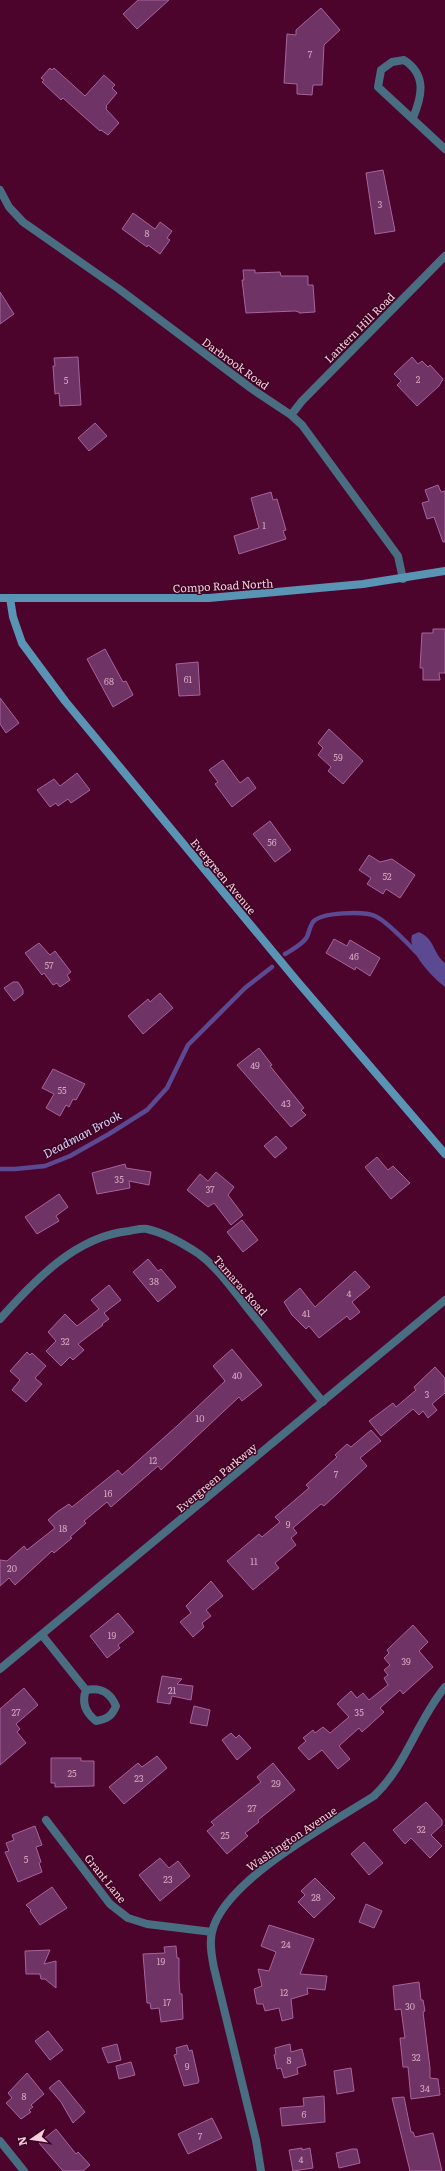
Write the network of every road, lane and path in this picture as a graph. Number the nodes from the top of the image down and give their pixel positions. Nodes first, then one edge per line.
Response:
1 (413, 118) junction
2 (445, 149) edge
3 (0, 190) edge
4 (0, 202) edge
5 (9, 207) junction
6 (445, 256) edge
7 (291, 415) junction
8 (445, 571) edge
9 (403, 579) junction
10 (0, 598) edge
11 (10, 598) junction
12 (445, 1154) edge
13 (445, 1300) edge
14 (0, 1319) edge
15 (323, 1402) junction
16 (42, 1634) junction
17 (0, 1670) edge
18 (445, 1687) edge
19 (86, 1690) junction
20 (46, 1820) dead end
21 (212, 1932) junction
22 (0, 2141) edge
23 (24, 2171) edge
24 (261, 2171) edge

1 - 1 street
1 - 2 street
3 - 5 street, Darbrook Road
4 - 5 street, Darbrook Road
5 - 7 street, Darbrook Road
6 - 7 street, Lantern Hill Road
7 - 9 street, Darbrook Road
8 - 9 main road, Compo Road North
9 - 11 main road, Compo Road North
10 - 11 main road, Compo Road North
11 - 12 main road, Evergreen Avenue
13 - 15 street, Evergreen Parkway
14 - 15 street, Tamarac Road
15 - 16 street, Evergreen Parkway
16 - 17 street, Evergreen Parkway
16 - 19 street
18 - 21 street, Washington Avenue
19 - 19 street
20 - 21 street, Grant Lane
21 - 24 street, Washington Avenue
22 - 23 street

